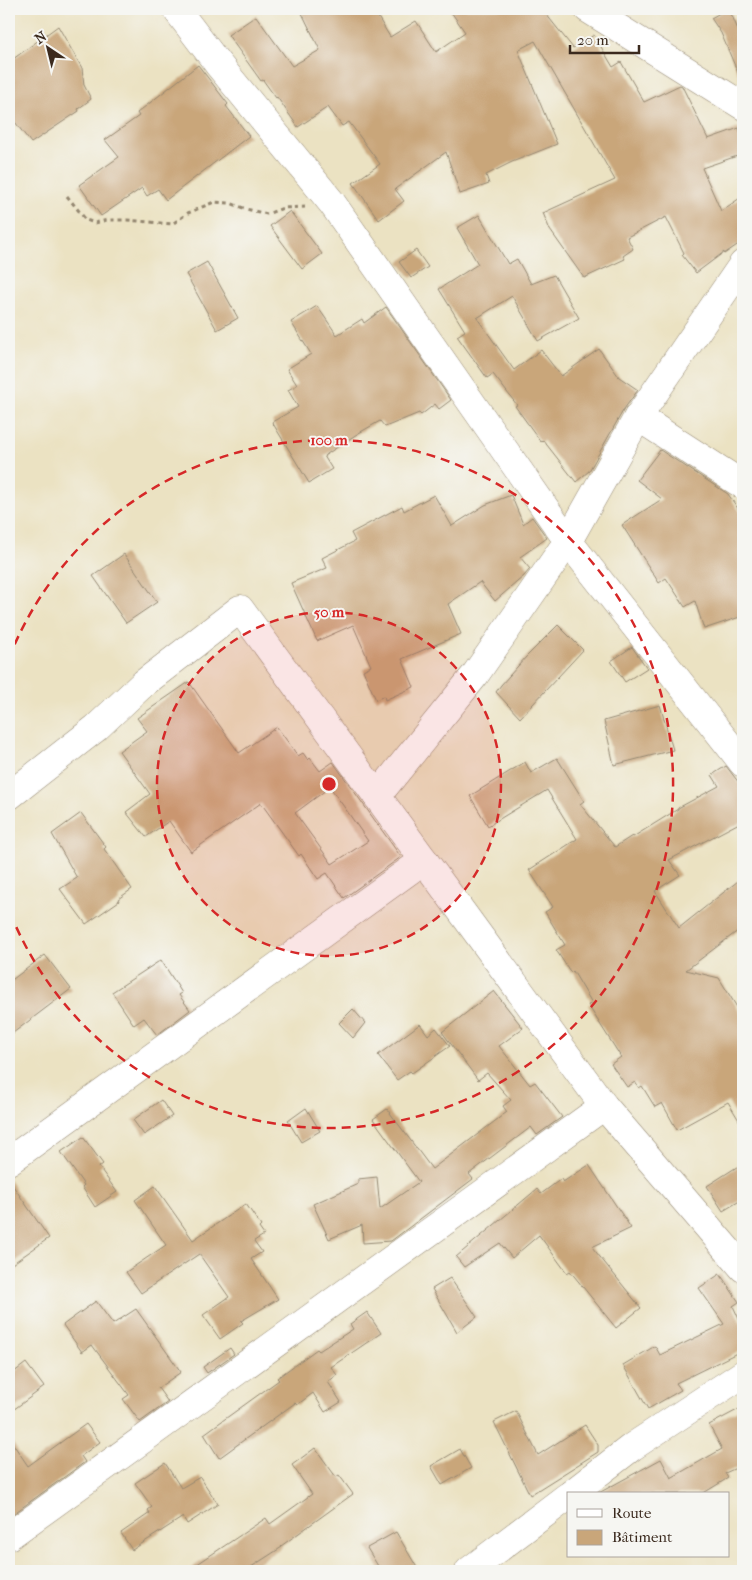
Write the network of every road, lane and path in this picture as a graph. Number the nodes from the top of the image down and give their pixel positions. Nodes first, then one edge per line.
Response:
1 (163, 9) edge
2 (588, 9) edge
3 (190, 14) edge
4 (743, 106) edge
5 (67, 196) dead end
6 (332, 203) junction
7 (743, 264) edge
8 (638, 417) junction
9 (743, 485) edge
10 (568, 541) junction
11 (743, 763) edge
12 (9, 796) edge
13 (377, 796) junction
14 (424, 860) junction
15 (604, 1106) junction
16 (9, 1161) edge
17 (741, 1258) edge
18 (743, 1374) edge
19 (574, 1492) edge
20 (567, 1497) edge
21 (9, 1536) edge
22 (469, 1571) edge

1 - 3 street
2 - 4 street
3 - 6 street
5 - 6 path
6 - 10 street
7 - 8 street
8 - 9 street
8 - 10 street
10 - 11 street
10 - 13 street
12 - 13 street
13 - 14 street
14 - 15 street
14 - 16 street
15 - 17 street
15 - 21 street
18 - 19 street
20 - 22 street

